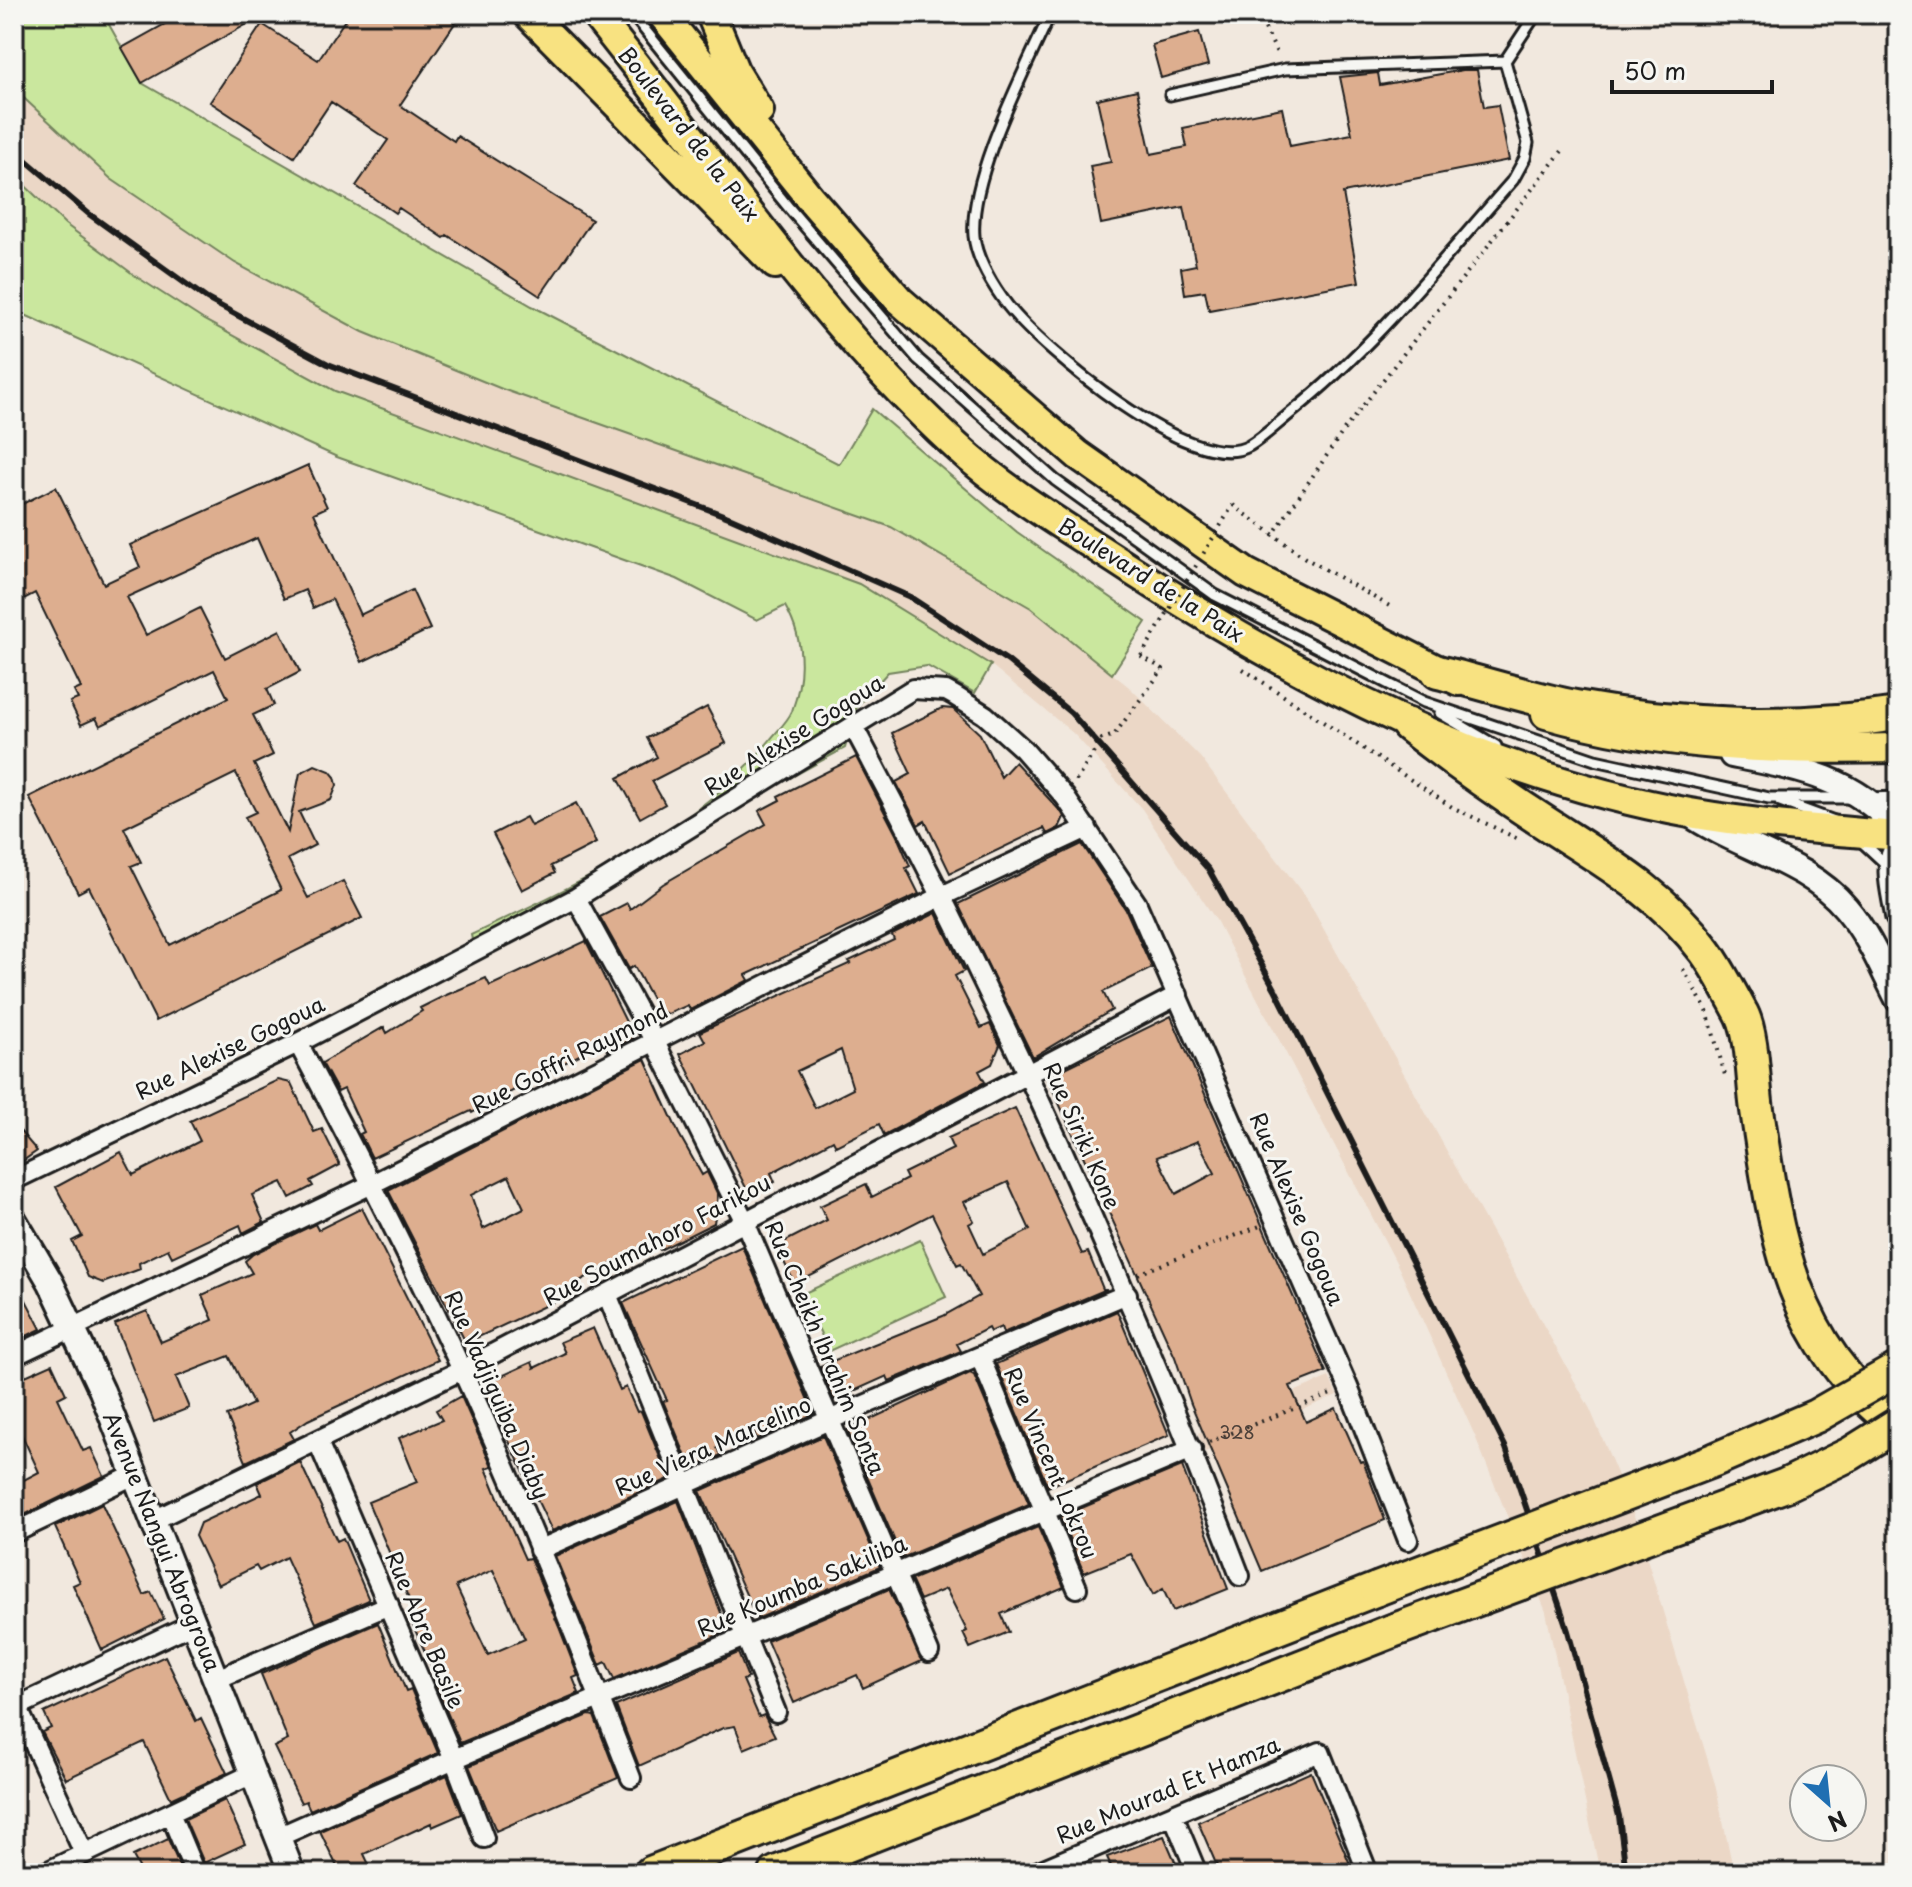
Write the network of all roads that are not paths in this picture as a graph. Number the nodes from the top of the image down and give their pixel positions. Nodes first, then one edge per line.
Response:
1 (528, 14) edge
2 (595, 14) edge
3 (632, 14) edge
4 (662, 14) edge
5 (711, 14) edge
6 (1050, 14) edge
7 (1536, 14) edge
8 (1505, 61) junction
9 (1170, 95) dead end
10 (810, 198) junction
11 (821, 304) junction
12 (1438, 672) junction
13 (1416, 714) junction
14 (1898, 714) edge
15 (854, 728) junction
16 (1663, 740) junction
17 (1898, 748) edge
18 (1898, 797) edge
19 (1769, 798) junction
20 (1864, 798) junction
21 (1686, 812) junction
22 (1087, 828) junction
23 (1898, 829) edge
24 (1851, 832) junction
25 (1898, 836) edge
26 (1895, 858) edge
27 (944, 895) junction
28 (576, 898) junction
29 (1898, 916) edge
30 (1178, 995) junction
31 (1898, 999) edge
32 (655, 1042) junction
33 (298, 1043) junction
34 (1027, 1074) junction
35 (14, 1180) edge
36 (372, 1184) junction
37 (14, 1220) edge
38 (744, 1220) junction
39 (1124, 1288) junction
40 (607, 1294) junction
41 (72, 1327) junction
42 (14, 1356) edge
43 (980, 1357) junction
44 (1898, 1369) edge
45 (462, 1370) junction
46 (829, 1420) junction
47 (1898, 1425) edge
48 (318, 1442) junction
49 (1192, 1449) junction
50 (134, 1475) junction
51 (682, 1485) junction
52 (1046, 1511) junction
53 (154, 1520) junction
54 (14, 1533) edge
55 (1408, 1540) dead end
56 (539, 1550) junction
57 (896, 1572) junction
58 (1240, 1576) dead end
59 (1077, 1588) dead end
60 (389, 1605) junction
61 (196, 1622) junction
62 (746, 1636) junction
63 (929, 1652) dead end
64 (217, 1679) junction
65 (600, 1699) junction
66 (15, 1705) edge
67 (776, 1712) dead end
68 (454, 1759) junction
69 (252, 1774) junction
70 (631, 1778) dead end
71 (170, 1813) junction
72 (1173, 1815) junction
73 (278, 1837) junction
74 (484, 1838) dead end
75 (82, 1847) junction
76 (44, 1873) edge
77 (195, 1873) edge
78 (292, 1873) edge
79 (651, 1873) edge
80 (776, 1873) edge
81 (1034, 1873) edge
82 (1197, 1873) edge
83 (1368, 1873) edge

1 - 11 main road
2 - 11 main road, Boulevard de la Paix
3 - 13 lane, Boulevard de la Paix
4 - 10 main road, Boulevard de la Paix
5 - 10 main road
6 - 8 lane
7 - 8 lane
8 - 9 lane
10 - 12 main road, Boulevard de la Paix
11 - 13 main road, Boulevard de la Paix
12 - 14 highway
12 - 16 main road, Boulevard de la Paix
13 - 19 lane, Boulevard de la Paix
13 - 21 main road, Boulevard de la Paix
13 - 47 highway, bridge
15 - 22 street, Rue Alexise Gogoua
15 - 27 street, Rue Siriki Kone
15 - 28 street, Rue Alexise Gogoua
16 - 17 main road, Boulevard de la Paix
16 - 20 main road, Boulevard de la Paix
18 - 20 lane, Boulevard de la Paix
19 - 20 lane, Boulevard de la Paix
19 - 24 lane
20 - 23 main road
21 - 24 main road, Boulevard de la Paix
21 - 31 main road
22 - 27 street, Rue Goffri Raymond
22 - 30 street, Rue Alexise Gogoua
24 - 25 main road, Boulevard de la Paix
24 - 26 lane
26 - 29 main road
27 - 32 street, Rue Goffri Raymond
27 - 34 street, Rue Siriki Kone
28 - 32 street, Rue Cheikh Ibrahim Sonta
28 - 33 street, Rue Alexise Gogoua
30 - 34 street, Rue Soumahoro Farikou
30 - 55 street, Rue Alexise Gogoua
32 - 36 street, Rue Goffri Raymond
32 - 38 street, Rue Cheikh Ibrahim Sonta
33 - 35 street, Rue Alexise Gogoua
33 - 36 street, Rue Vadjiguiba Diaby
34 - 38 street, Rue Soumahoro Farikou
34 - 39 street, Rue Siriki Kone
36 - 41 street, Rue Goffri Raymond
36 - 45 street, Rue Vadjiguiba Diaby
37 - 41 main road, Avenue Nangui Abrogroua
38 - 40 street, Rue Soumahoro Farikou
38 - 46 street, Rue Cheikh Ibrahim Sonta
39 - 43 street, Rue Viera Marcelino
39 - 49 street, Rue Siriki Kone
40 - 45 street, Rue Soumahoro Farikou
40 - 51 street
41 - 42 street, Rue Goffri Raymond
41 - 50 main road, Avenue Nangui Abrogroua
43 - 46 street, Rue Viera Marcelino
43 - 52 street, Rue Vincent Lokrou
44 - 79 highway, bridge
45 - 48 street, Rue Soumahoro Farikou
45 - 56 street, Rue Vadjiguiba Diaby
46 - 51 street, Rue Viera Marcelino
46 - 57 street, Rue Cheikh Ibrahim Sonta
47 - 80 highway, bridge
48 - 53 street, Rue Soumahoro Farikou
48 - 60 street, Rue Abre Basile
49 - 52 street, Rue Koumba Sakiliba
49 - 58 street, Rue Siriki Kone
50 - 53 main road, Avenue Nangui Abrogroua
50 - 54 street
51 - 56 street, Rue Viera Marcelino
51 - 62 street
52 - 57 street, Rue Koumba Sakiliba
52 - 59 street, Rue Vincent Lokrou
53 - 61 main road, Avenue Nangui Abrogroua
56 - 65 street, Rue Vadjiguiba Diaby
57 - 62 street, Rue Koumba Sakiliba
57 - 63 street, Rue Cheikh Ibrahim Sonta
60 - 64 street
60 - 68 street, Rue Abre Basile
61 - 64 main road, Avenue Nangui Abrogroua
61 - 66 street
62 - 65 street, Rue Koumba Sakiliba
62 - 67 street
64 - 69 main road, Avenue Nangui Abrogroua
65 - 68 street, Rue Koumba Sakiliba
65 - 70 street, Rue Vadjiguiba Diaby
66 - 75 street
68 - 73 street, Rue Koumba Sakiliba
68 - 74 street, Rue Abre Basile
69 - 71 street
69 - 73 main road, Avenue Nangui Abrogroua
71 - 75 street
71 - 77 street
72 - 81 street, Rue Mourad Et Hamza
72 - 82 street
72 - 83 street, Rue Mourad Et Hamza
73 - 78 main road, Avenue Nangui Abrogroua
75 - 76 street

